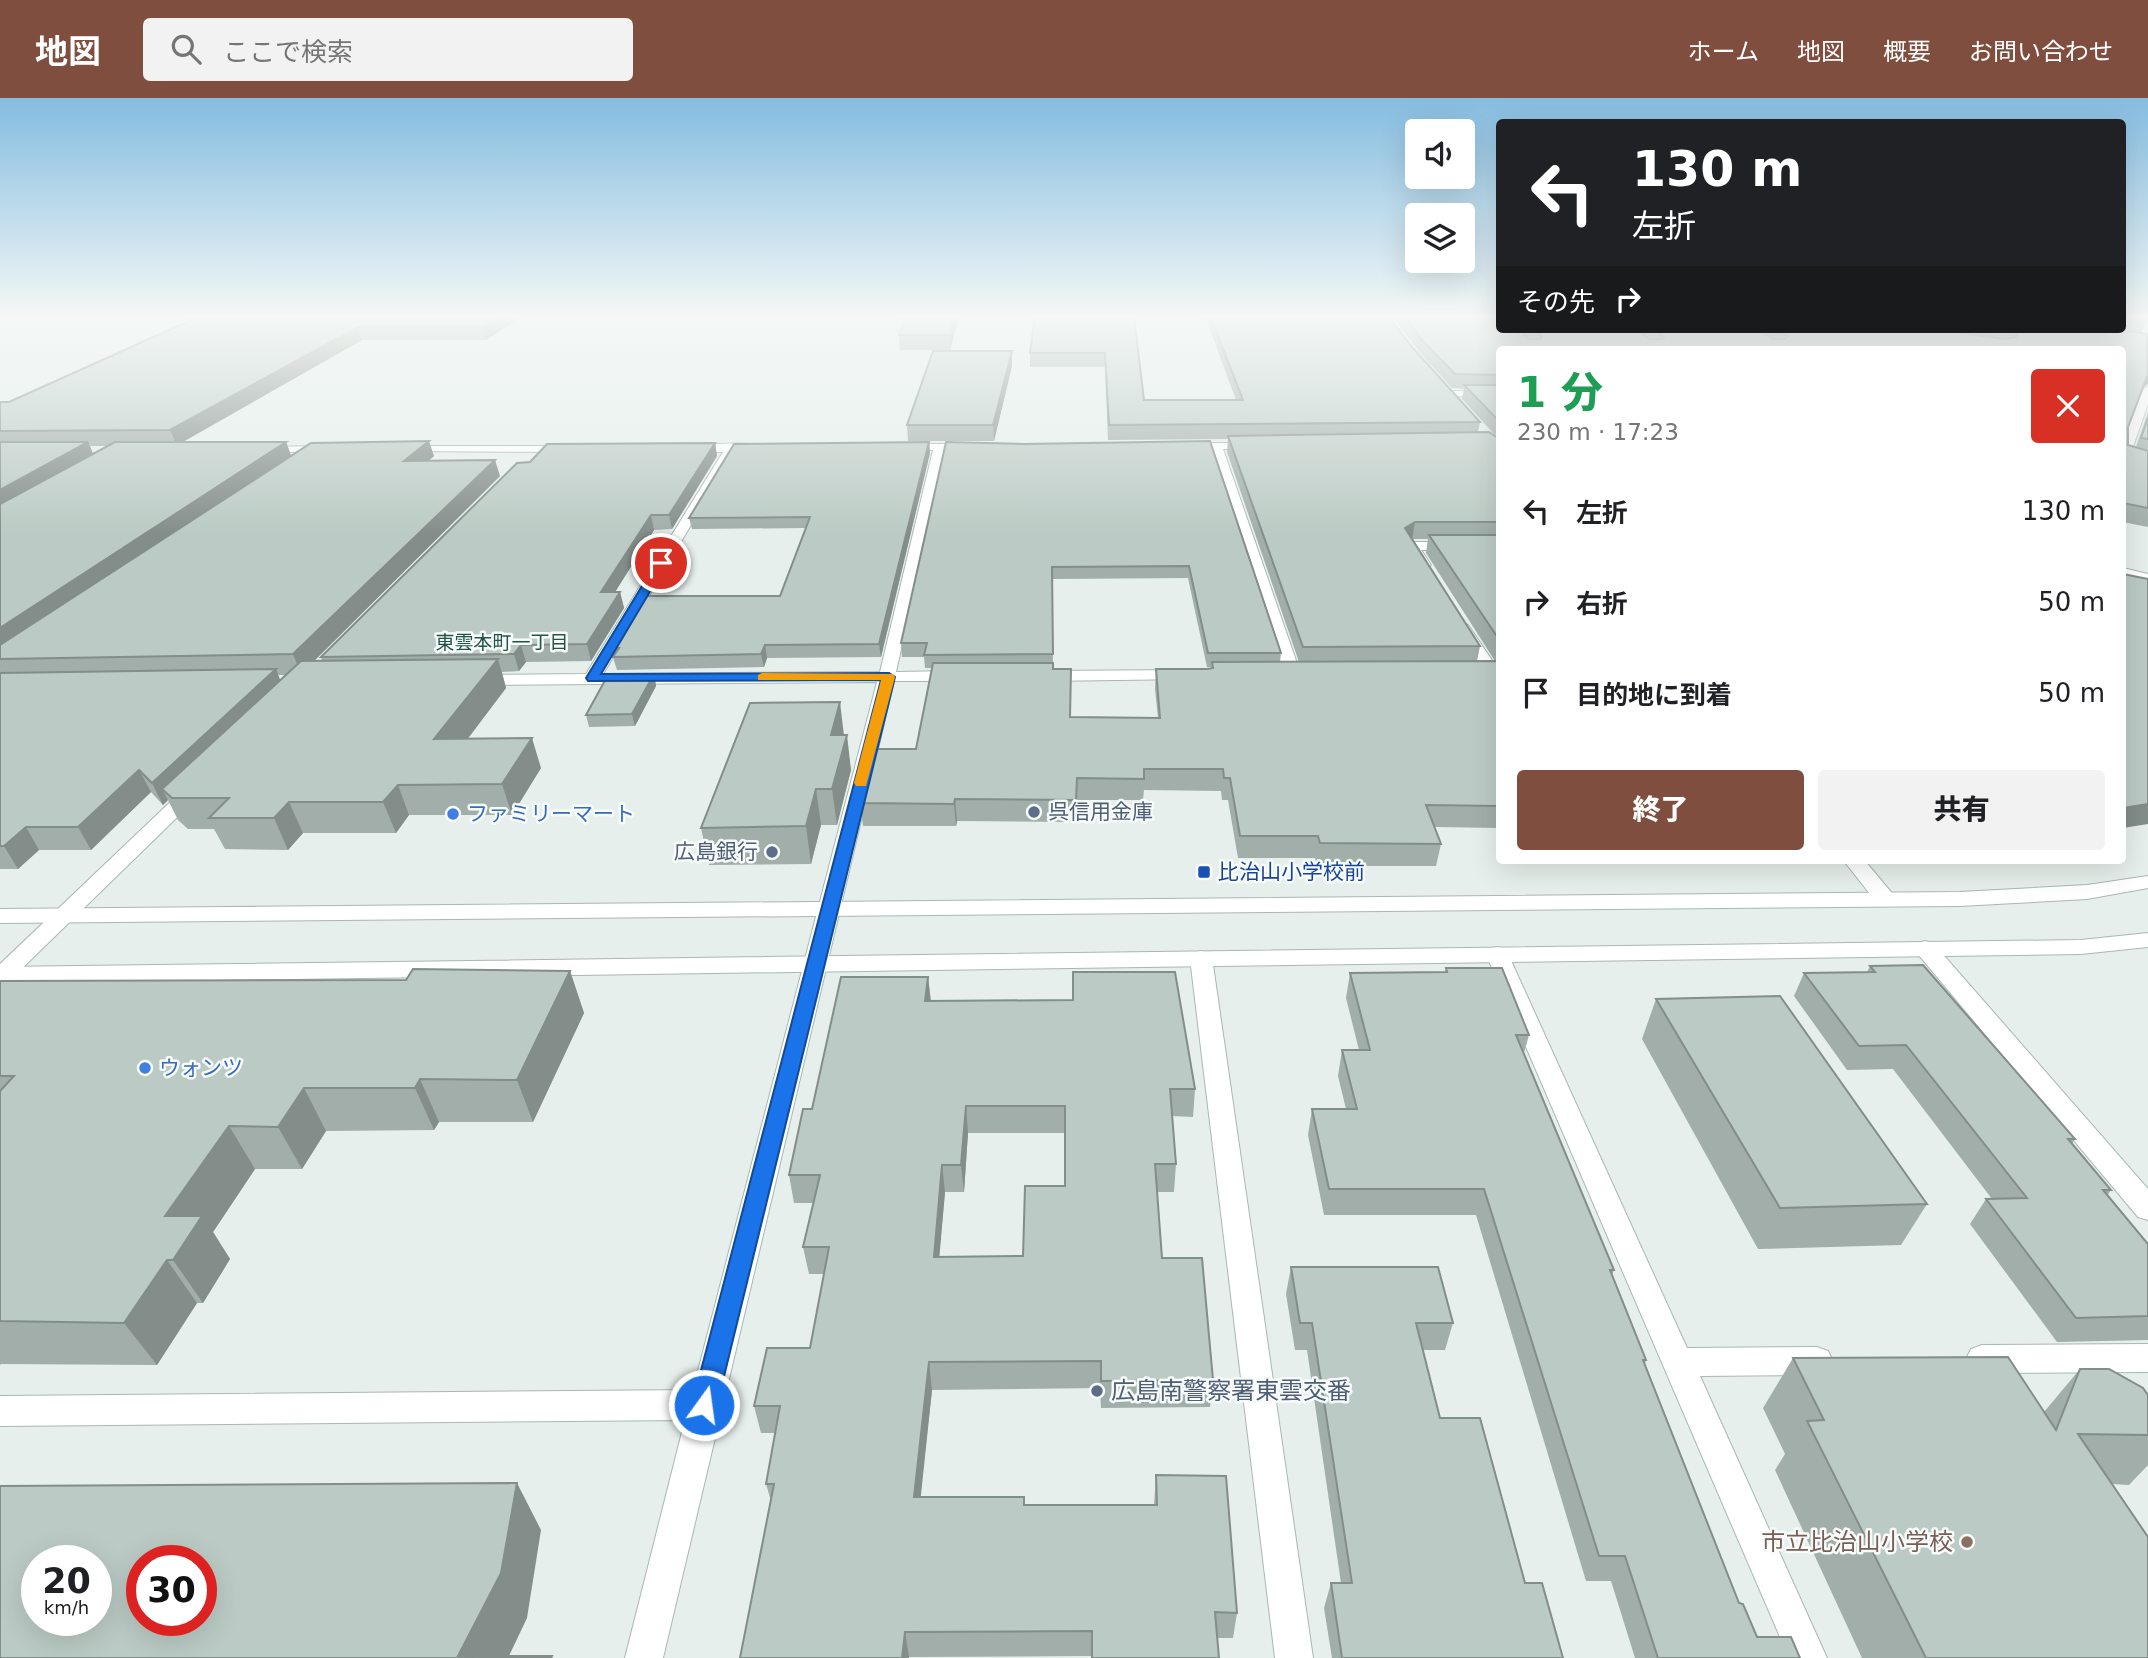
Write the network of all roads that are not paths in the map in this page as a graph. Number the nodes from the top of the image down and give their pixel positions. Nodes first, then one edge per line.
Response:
1 (1445, 389) edge
2 (2148, 389) edge
3 (1450, 394) junction
4 (1496, 394) edge
5 (1458, 403) edge
6 (2126, 416) edge
7 (2137, 418) junction
8 (1175, 446) edge
9 (1216, 446) junction
10 (1270, 446) edge
11 (884, 447) edge
12 (940, 447) junction
13 (982, 447) edge
14 (731, 448) junction
15 (772, 448) edge
16 (318, 449) junction
17 (345, 449) edge
18 (386, 449) edge
19 (537, 449) junction
20 (579, 449) edge
21 (675, 449) edge
22 (252, 450) edge
23 (2127, 459) edge
24 (295, 464) edge
25 (518, 469) edge
26 (1496, 546) edge
27 (2126, 573) edge
28 (2148, 578) edge
29 (1434, 581) edge
30 (1455, 616) edge
31 (1490, 673) edge
32 (1195, 675) edge
33 (1292, 675) edge
34 (972, 676) edge
35 (1028, 676) edge
36 (889, 677) junction
37 (592, 678) junction
38 (455, 680) edge
39 (204, 780) edge
40 (1857, 864) edge
41 (2148, 883) edge
42 (1885, 898) junction
43 (829, 908) junction
44 (0, 916) edge
45 (64, 916) junction
46 (2148, 940) edge
47 (1925, 948) junction
48 (1497, 954) junction
49 (1201, 958) junction
50 (816, 963) junction
51 (1, 975) edge
52 (2148, 1209) edge
53 (2148, 1357) edge
54 (1955, 1360) edge
55 (1844, 1361) edge
56 (1678, 1362) junction
57 (704, 1405) junction
58 (0, 1411) edge
59 (644, 1658) edge
60 (1294, 1658) edge
61 (1808, 1658) edge

1 - 3 street
2 - 7 street
3 - 4 street
3 - 5 street
6 - 7 street
7 - 23 street
8 - 9 street
9 - 10 street
9 - 33 street
11 - 12 street
12 - 13 street
12 - 36 street
14 - 15 street
14 - 21 street
14 - 37 street
16 - 17 street
16 - 22 street
16 - 24 street
18 - 19 street
19 - 20 street
19 - 25 street
26 - 29 street
27 - 28 street
30 - 31 street
32 - 35 street
34 - 36 street
36 - 37 street
36 - 43 street
37 - 38 street
39 - 45 street
40 - 42 street
41 - 42 street
42 - 43 street
43 - 45 street
43 - 50 street
44 - 45 street
45 - 51 street
46 - 47 street
47 - 48 street
47 - 52 street
48 - 49 street
48 - 56 street
49 - 50 street
49 - 60 street
50 - 51 street
50 - 57 street
53 - 54 street
55 - 56 street
56 - 61 street
57 - 58 street
57 - 59 street

